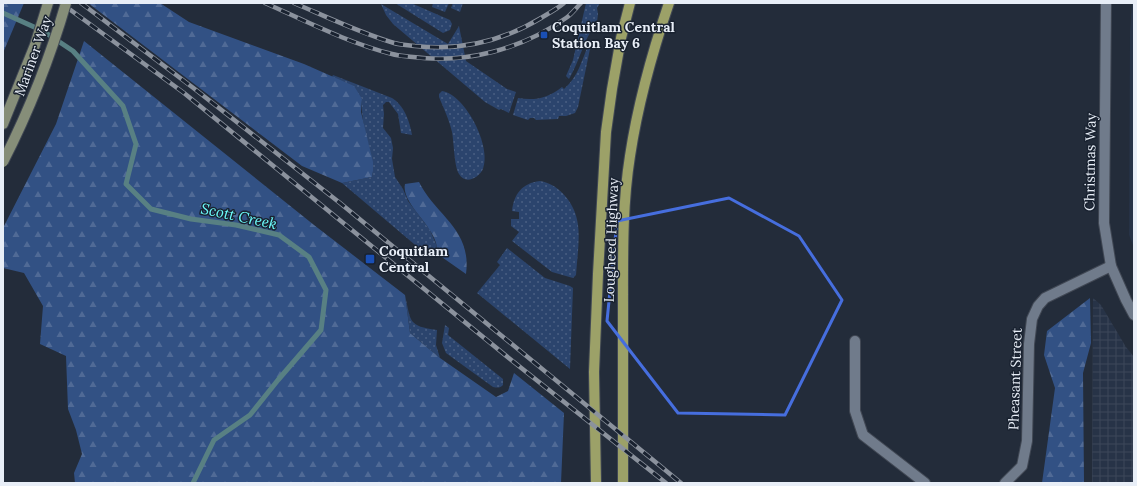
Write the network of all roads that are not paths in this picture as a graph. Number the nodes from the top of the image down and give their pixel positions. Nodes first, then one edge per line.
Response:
1 (48, 3) edge
2 (66, 3) edge
3 (630, 3) edge
4 (669, 3) edge
5 (1106, 3) edge
6 (3, 124) edge
7 (3, 162) edge
8 (1111, 266) junction
9 (1134, 315) edge
10 (855, 341) dead end
11 (596, 483) edge
12 (623, 483) edge
13 (925, 483) edge
14 (1005, 483) edge

1 - 6 main road, Mariner Way
2 - 7 main road, Mariner Way, bridge
3 - 11 main road, Lougheed Highway
4 - 12 main road, Lougheed Highway
5 - 8 street, Christmas Way
8 - 9 street, Christmas Way
8 - 14 street, Pheasant Street
10 - 13 street

